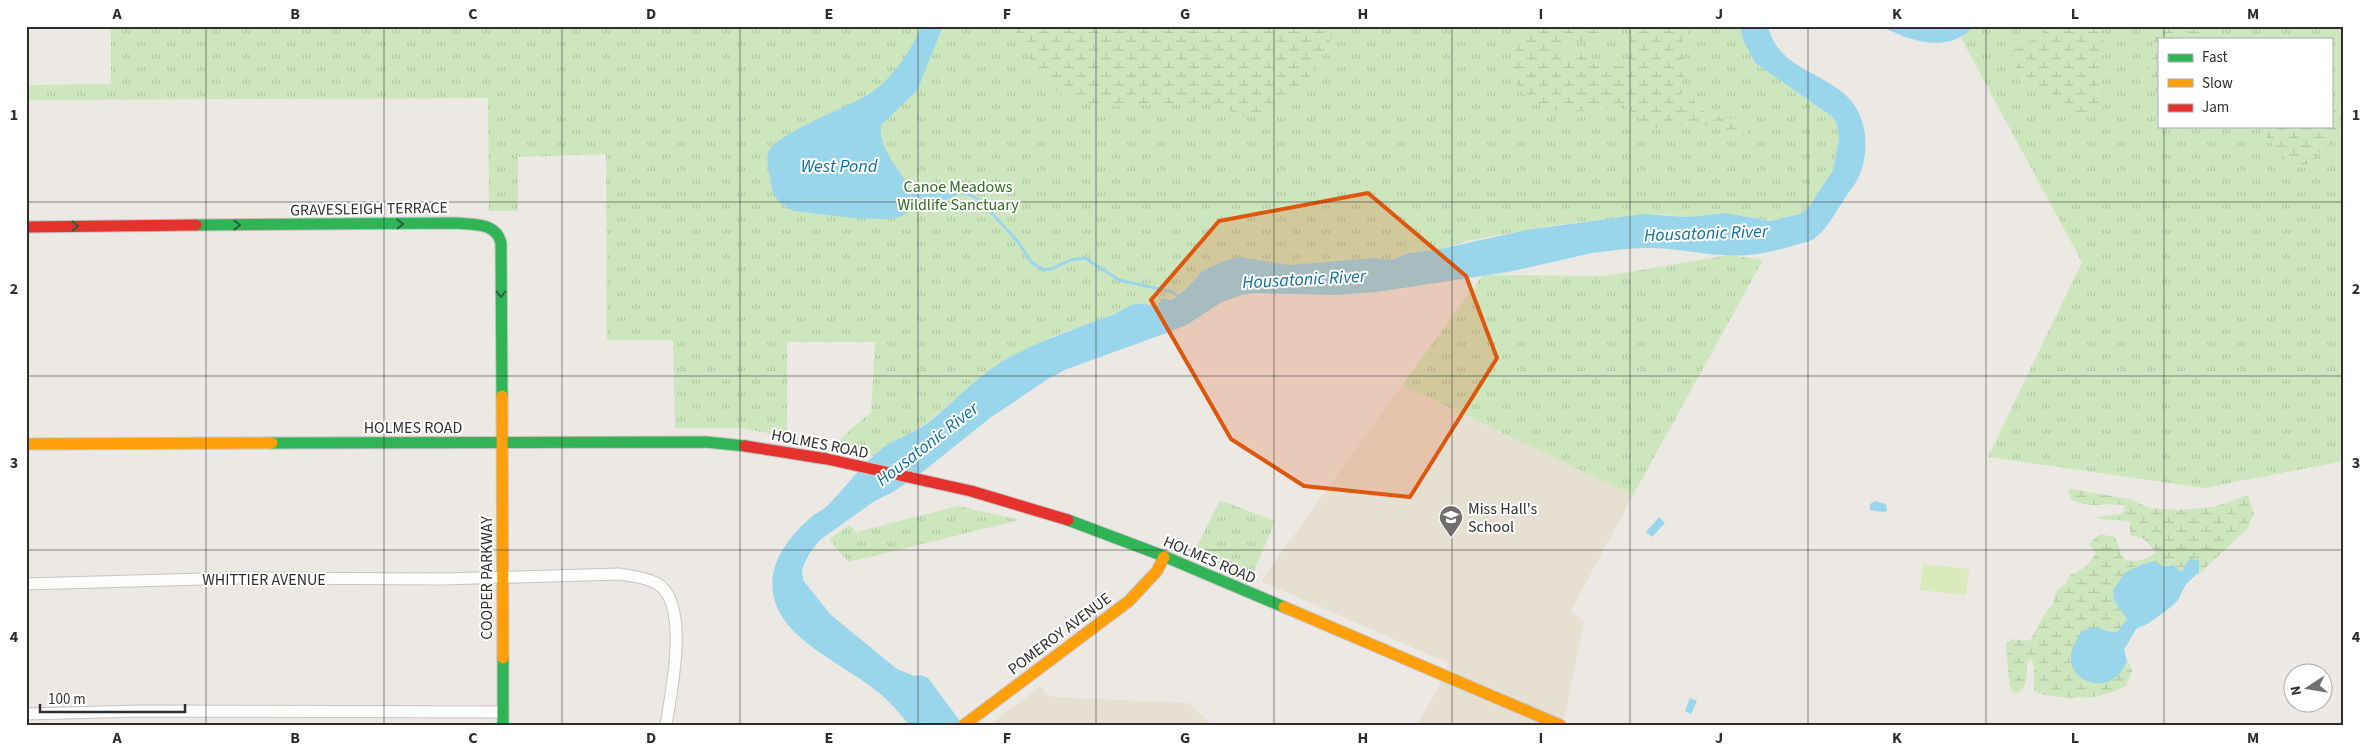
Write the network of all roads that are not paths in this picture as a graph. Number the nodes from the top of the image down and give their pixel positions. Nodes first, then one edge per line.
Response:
1 (26, 227) edge
2 (26, 444) edge
3 (502, 444) junction
4 (1164, 557) junction
5 (503, 578) junction
6 (26, 584) edge
7 (503, 712) junction
8 (26, 714) edge
9 (503, 725) edge
10 (666, 725) edge
11 (964, 725) edge
12 (1560, 725) edge

1 -> 3 street, GRAVESLEIGH TERRACE
2 - 3 street, HOLMES ROAD
3 - 4 street, HOLMES ROAD
3 - 5 street, COOPER PARKWAY
4 - 11 street, POMEROY AVENUE
4 - 12 street, HOLMES ROAD
5 - 6 street, WHITTIER AVENUE
5 - 7 street, COOPER PARKWAY
5 - 10 street, WHITTIER AVENUE
7 - 8 street
7 - 9 street, COOPER PARKWAY

